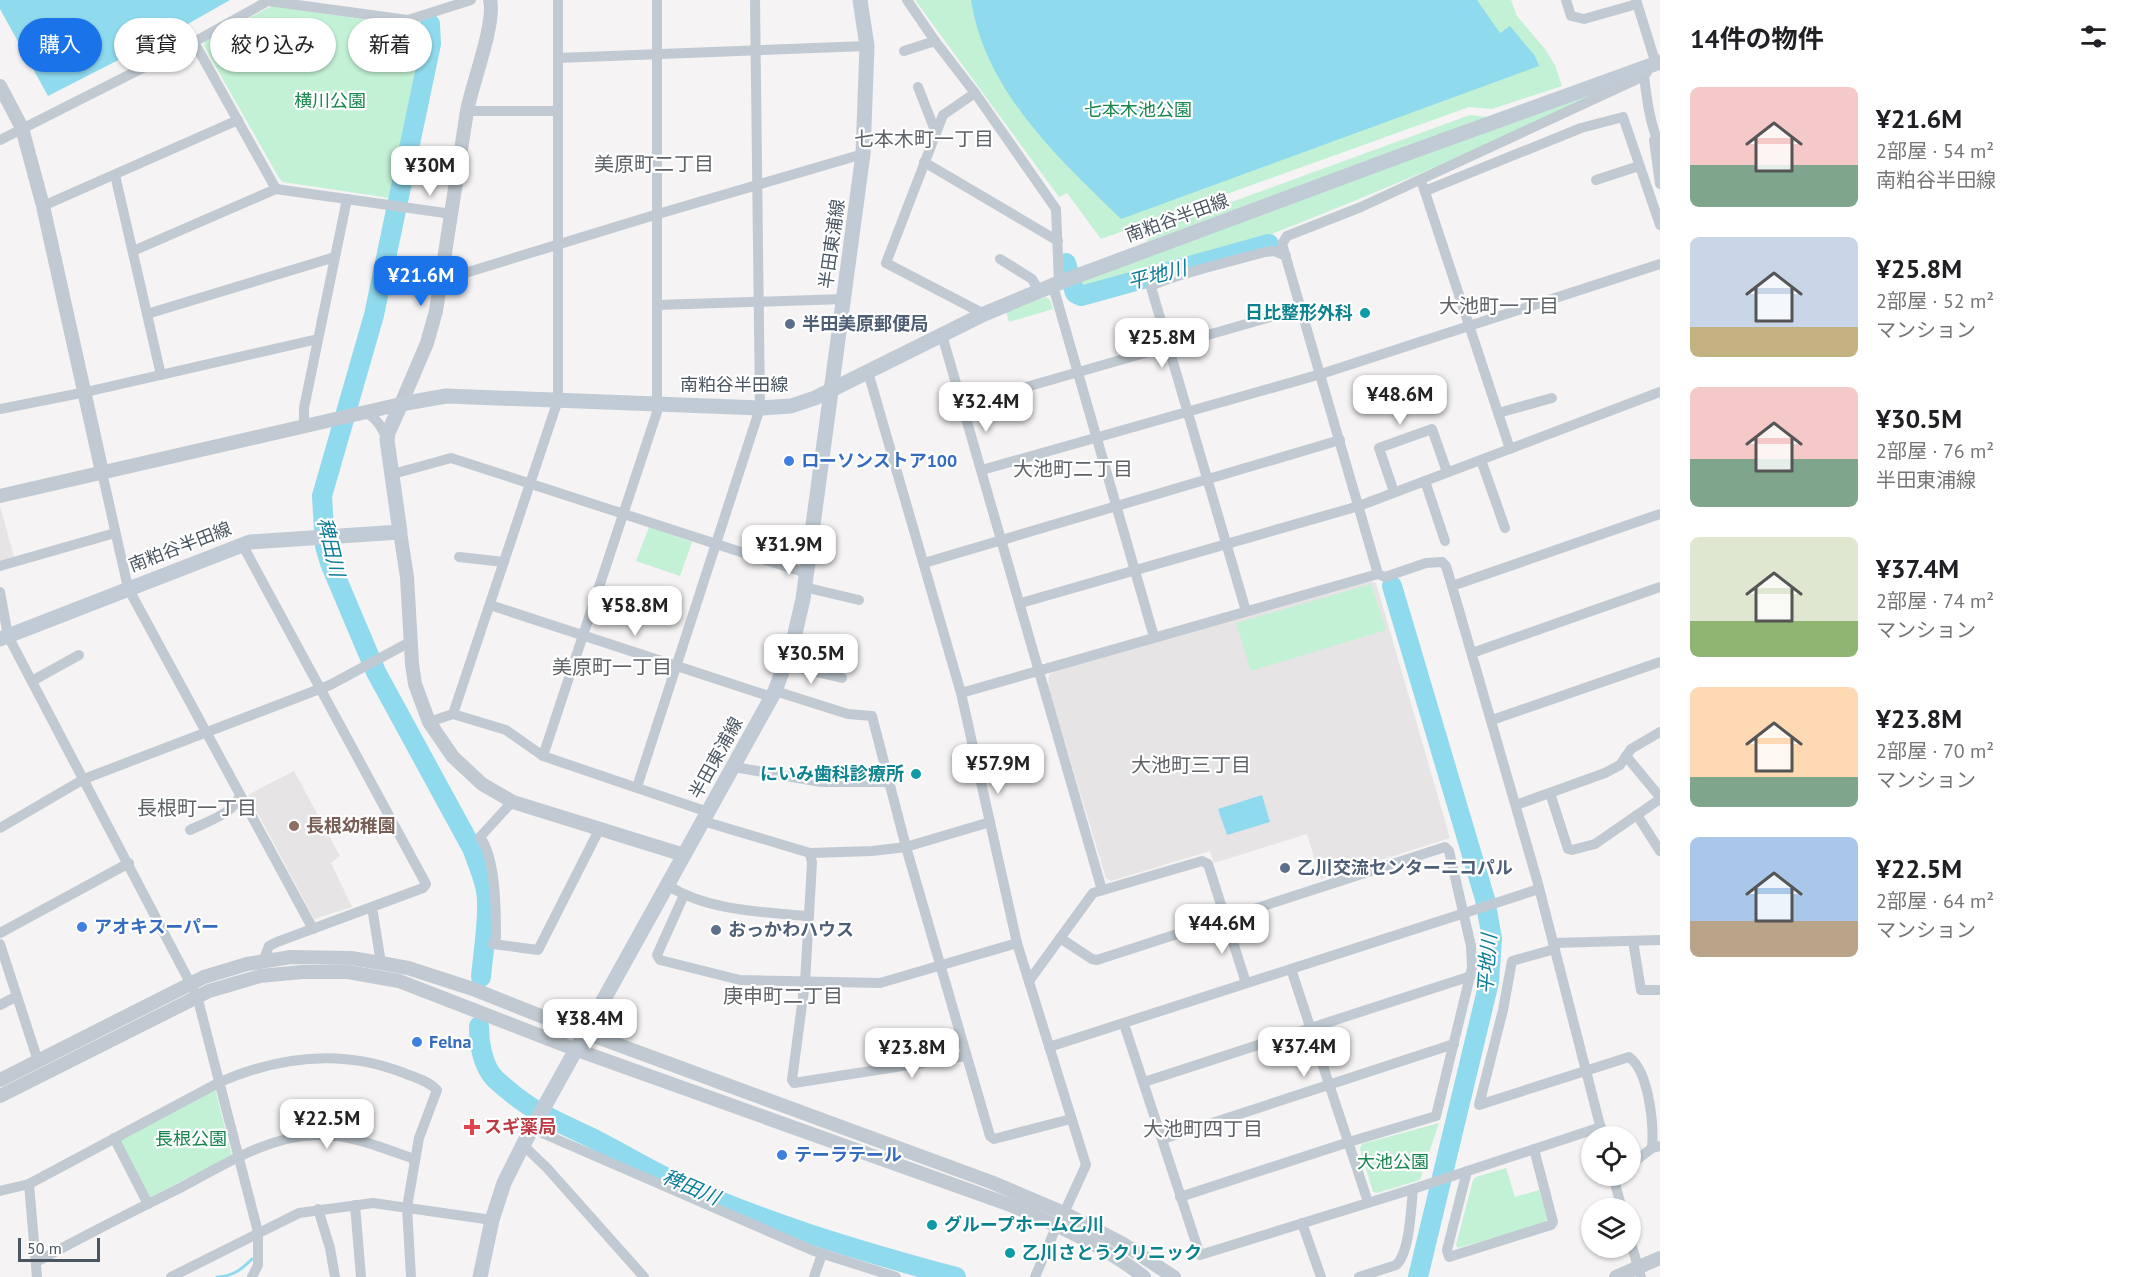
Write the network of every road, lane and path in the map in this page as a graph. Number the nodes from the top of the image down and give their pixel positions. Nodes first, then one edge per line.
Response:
1 (471, 0) edge
2 (490, 0) edge
3 (558, 0) edge
4 (657, 0) edge
5 (755, 0) edge
6 (860, 0) edge
7 (907, 0) edge
8 (1566, 0) edge
9 (1637, 2) edge
10 (198, 40) edge
11 (935, 41) junction
12 (867, 46) junction
13 (198, 49) edge
14 (754, 50) junction
15 (904, 51) dead end
16 (657, 54) junction
17 (558, 58) junction
18 (1653, 67) edge
19 (134, 72) edge
20 (0, 86) edge
21 (918, 87) dead end
22 (975, 93) junction
23 (467, 111) junction
24 (558, 111) junction
25 (238, 120) junction
26 (22, 128) junction
27 (1654, 132) junction
28 (936, 133) junction
29 (0, 140) edge
30 (1660, 147) edge
31 (863, 154) junction
32 (924, 162) junction
33 (1640, 166) junction
34 (115, 175) junction
35 (1421, 180) junction
36 (1596, 180) dead end
37 (1660, 184) edge
38 (757, 185) junction
39 (276, 189) junction
40 (1425, 191) junction
41 (347, 199) junction
42 (43, 206) junction
43 (452, 214) junction
44 (658, 214) junction
45 (1660, 225) edge
46 (1058, 241) junction
47 (558, 245) junction
48 (133, 250) junction
49 (1286, 256) junction
50 (335, 257) junction
51 (1000, 259) dead end
52 (1660, 264) edge
53 (442, 280) junction
54 (1058, 283) junction
55 (844, 299) junction
56 (759, 301) junction
57 (657, 305) junction
58 (1302, 308) junction
59 (147, 314) junction
60 (984, 314) junction
61 (1469, 326) junction
62 (942, 335) junction
63 (318, 339) junction
64 (1170, 345) junction
65 (1077, 371) junction
66 (868, 372) junction
67 (1321, 374) junction
68 (161, 375) junction
69 (831, 389) junction
70 (86, 392) junction
71 (1660, 392) edge
72 (1552, 398) dead end
73 (558, 400) junction
74 (400, 404) junction
75 (658, 404) junction
76 (963, 405) junction
77 (760, 408) junction
78 (0, 409) edge
79 (1189, 411) junction
80 (359, 413) junction
81 (1498, 413) junction
82 (304, 425) junction
83 (1097, 438) junction
84 (387, 440) junction
85 (1340, 440) junction
86 (1510, 449) junction
87 (1480, 460) junction
88 (982, 470) junction
89 (102, 472) junction
90 (1447, 472) junction
91 (393, 474) junction
92 (1208, 478) junction
93 (1425, 481) junction
94 (531, 484) junction
95 (1394, 492) junction
96 (0, 495) edge
97 (1359, 506) junction
98 (1116, 507) junction
99 (623, 514) junction
100 (1660, 514) edge
101 (1505, 528) dead end
102 (400, 532) junction
103 (115, 533) junction
104 (1002, 540) junction
105 (1445, 541) dead end
106 (242, 544) junction
107 (1226, 544) junction
108 (715, 545) junction
109 (459, 557) dead end
110 (504, 561) junction
111 (924, 563) junction
112 (0, 566) edge
113 (1135, 570) junction
114 (1378, 574) junction
115 (805, 580) junction
116 (1452, 586) junction
117 (1660, 587) edge
118 (128, 588) junction
119 (0, 592) edge
120 (859, 600) dead end
121 (1021, 603) junction
122 (490, 605) junction
123 (1246, 611) junction
124 (584, 635) junction
125 (4, 637) edge
126 (1154, 637) junction
127 (410, 642) junction
128 (1472, 653) junction
129 (79, 655) dead end
130 (1660, 662) edge
131 (786, 665) junction
132 (675, 666) junction
133 (1040, 670) junction
134 (842, 678) dead end
135 (32, 681) junction
136 (319, 688) junction
137 (961, 693) junction
138 (774, 694) junction
139 (453, 714) junction
140 (1492, 720) junction
141 (429, 722) junction
142 (206, 732) junction
143 (1660, 732) edge
144 (543, 756) junction
145 (1626, 756) junction
146 (734, 766) junction
147 (84, 779) junction
148 (888, 782) junction
149 (636, 787) junction
150 (1550, 793) junction
151 (240, 795) junction
152 (1660, 798) edge
153 (512, 802) junction
154 (1516, 805) junction
155 (1637, 815) junction
156 (706, 816) junction
157 (990, 822) junction
158 (0, 828) edge
159 (190, 830) dead end
160 (599, 830) junction
161 (906, 847) junction
162 (1660, 851) edge
163 (810, 853) junction
164 (684, 855) junction
165 (129, 863) junction
166 (667, 885) junction
167 (1539, 889) junction
168 (1102, 890) junction
169 (684, 895) junction
170 (372, 907) junction
171 (1467, 912) junction
172 (808, 916) junction
173 (1225, 918) junction
174 (313, 929) junction
175 (0, 933) edge
176 (1060, 938) junction
177 (1660, 940) edge
178 (1633, 941) junction
179 (1017, 943) junction
180 (0, 944) edge
181 (1554, 946) junction
182 (263, 961) junction
183 (381, 963) junction
184 (941, 965) junction
185 (1291, 969) junction
186 (1471, 976) junction
187 (1029, 981) junction
188 (805, 982) junction
189 (190, 983) junction
190 (1246, 983) junction
191 (1660, 990) edge
192 (17, 996) junction
193 (198, 996) junction
194 (0, 1005) edge
195 (1125, 1024) junction
196 (1311, 1028) junction
197 (586, 1032) junction
198 (1454, 1044) junction
199 (1049, 1047) junction
200 (577, 1050) junction
201 (966, 1056) junction
202 (38, 1061) junction
203 (1586, 1070) junction
204 (0, 1080) edge
205 (220, 1082) junction
206 (1144, 1082) junction
207 (1331, 1084) junction
208 (0, 1096) edge
209 (1071, 1119) junction
210 (1600, 1126) edge
211 (537, 1131) junction
212 (1581, 1137) edge
213 (114, 1138) junction
214 (1163, 1139) junction
215 (1349, 1142) junction
216 (523, 1145) junction
217 (1656, 1147) edge
218 (1534, 1149) junction
219 (239, 1157) junction
220 (1641, 1157) edge
221 (414, 1159) junction
222 (1467, 1171) junction
223 (29, 1184) junction
224 (1413, 1189) junction
225 (0, 1191) edge
226 (1180, 1197) junction
227 (1368, 1202) junction
228 (148, 1204) junction
229 (355, 1204) junction
230 (406, 1207) junction
231 (318, 1209) junction
232 (1061, 1219) junction
233 (492, 1220) junction
234 (1302, 1223) junction
235 (258, 1233) junction
236 (822, 1254) junction
237 (1660, 1258) edge
238 (36, 1262) junction
239 (863, 1272) edge
240 (1640, 1272) edge
241 (37, 1277) edge
242 (171, 1277) edge
243 (252, 1277) edge
244 (335, 1277) edge
245 (361, 1277) edge
246 (411, 1277) edge
247 (480, 1277) edge
248 (644, 1277) edge
249 (814, 1277) edge
250 (896, 1277) edge
251 (1035, 1277) edge
252 (1144, 1277) edge
253 (1174, 1277) edge
254 (1321, 1277) edge
255 (1359, 1277) edge
256 (1616, 1277) edge

1 - 10 street
2 - 23 street
3 - 17 street
4 - 16 street
5 - 14 street
6 - 12 main road, 半田東浦線
7 - 11 street
8 - 9 street
9 - 18 street
11 - 15 street
11 - 22 street
12 - 14 street
12 - 31 main road, 半田東浦線
13 - 25 street
14 - 16 street
14 - 38 street
16 - 17 street
16 - 44 street
17 - 24 street
18 - 27 street
18 - 35 street
18 - 54 main road, 南粕谷半田線
19 - 26 street
20 - 26 street
21 - 28 street
22 - 28 street
22 - 46 street
23 - 24 street
23 - 43 street
24 - 47 street
25 - 34 street
25 - 39 street
26 - 29 street
26 - 42 street
27 - 30 street
27 - 37 street
28 - 32 street
31 - 38 street
31 - 55 main road, 半田東浦線
32 - 46 street
32 - 60 street
33 - 36 street
33 - 40 street
33 - 45 street
34 - 42 street
34 - 48 street
35 - 40 street
35 - 49 street
38 - 44 street
38 - 56 street
39 - 41 street
39 - 48 street
40 - 61 street
41 - 43 street
41 - 50 street
42 - 70 street
43 - 53 street
44 - 47 street
44 - 57 street
46 - 54 street
47 - 53 street
47 - 73 street
48 - 59 street
49 - 58 street
49 - 64 street
50 - 59 street
50 - 63 street
51 - 54 street
52 - 61 street
53 - 74 street
54 - 60 main road, 南粕谷半田線
54 - 65 street
55 - 56 street
55 - 69 main road, 半田東浦線
56 - 57 street
56 - 77 street
57 - 75 street
58 - 64 street
58 - 67 street
59 - 68 street
60 - 62 main road, 南粕谷半田線
61 - 67 street
61 - 81 street
62 - 66 main road, 南粕谷半田線
62 - 76 street
63 - 68 street
63 - 82 street
64 - 65 street
64 - 79 street
65 - 76 street
65 - 83 street
66 - 69 main road, 南粕谷半田線
66 - 111 street
67 - 79 street
67 - 85 street
68 - 70 street
69 - 77 main road, 南粕谷半田線
69 - 115 main road, 半田東浦線
70 - 78 street
70 - 89 street
71 - 86 street
72 - 81 street
73 - 74 main road, 南粕谷半田線
73 - 75 main road, 南粕谷半田線
73 - 94 street
74 - 80 street
74 - 84 main road
75 - 77 main road, 南粕谷半田線
75 - 99 street
76 - 88 street
77 - 108 street
79 - 83 street
79 - 92 street
80 - 82 street
80 - 84 street
81 - 86 street
82 - 89 street
83 - 88 street
83 - 98 street
84 - 91 main road
85 - 92 street
85 - 97 street
86 - 87 street
87 - 90 street
87 - 101 street
88 - 104 street
89 - 96 street
89 - 103 street
90 - 93 street
90 - 95 street
91 - 94 street
91 - 102 main road
92 - 98 street
92 - 107 street
93 - 95 street
93 - 105 street
94 - 99 street
94 - 110 street
95 - 97 street
97 - 107 street
97 - 114 street
98 - 104 street
98 - 113 street
99 - 108 street
99 - 124 street
100 - 116 street
102 - 106 main road, 南粕谷半田線
102 - 127 street
103 - 112 street
103 - 118 street
104 - 111 street
104 - 121 street
106 - 118 main road, 南粕谷半田線
106 - 136 street
107 - 113 street
107 - 123 street
108 - 115 street
108 - 132 street
109 - 110 street
110 - 122 street
111 - 137 street
113 - 121 street
113 - 126 street
114 - 116 street
114 - 123 street
115 - 120 street
115 - 131 main road, 半田東浦線
116 - 128 street
117 - 128 street
118 - 125 main road, 南粕谷半田線
118 - 142 street
119 - 125 street
121 - 133 street
122 - 124 street
122 - 139 street
123 - 126 street
124 - 132 street
124 - 144 street
125 - 135 street
126 - 133 street
127 - 136 street
127 - 141 street
128 - 140 street
129 - 135 street
130 - 140 street
131 - 134 street
131 - 138 main road, 半田東浦線
132 - 138 street
132 - 149 street
133 - 137 street
133 - 168 street
135 - 147 street
136 - 142 street
136 - 170 street
137 - 157 street
138 - 146 main road, 半田東浦線
138 - 148 street
139 - 141 street
139 - 144 street
140 - 154 street
141 - 153 street
142 - 147 street
142 - 151 street
143 - 145 street
144 - 149 street
145 - 150 street
145 - 152 street
146 - 148 street
146 - 156 main road, 半田東浦線
147 - 158 street
147 - 165 street
148 - 161 street
149 - 156 street
150 - 154 street
150 - 155 street
151 - 159 street
151 - 174 street
152 - 155 street
153 - 160 street
153 - 160 street
154 - 167 street
155 - 162 street
156 - 163 street
156 - 164 main road, 半田東浦線
157 - 161 street
157 - 179 street
160 - 164 street
161 - 163 street
161 - 184 street
163 - 172 street
164 - 166 main road, 半田東浦線
165 - 175 street
165 - 189 street
166 - 169 street
166 - 197 main road, 半田東浦線
167 - 171 street
167 - 181 street
168 - 173 street
168 - 176 street
169 - 172 street
169 - 188 street
170 - 174 street
170 - 183 street
171 - 173 street
171 - 185 street
171 - 186 street
172 - 188 street
173 - 176 street
173 - 190 street
174 - 182 street
176 - 187 street
177 - 178 street
178 - 181 street
178 - 191 street
179 - 184 street
179 - 187 street
180 - 192 street
181 - 203 street
181 - 203 street
182 - 183 street
182 - 189 street
183 - 197 street
184 - 188 street
184 - 201 street
185 - 190 street
185 - 196 street
186 - 196 street
186 - 198 street
187 - 199 street
188 - 201 street
189 - 193 street
189 - 202 street
190 - 195 street
192 - 194 street
192 - 202 street
193 - 200 street
193 - 205 street
193 - 208 street
195 - 199 street
195 - 206 street
196 - 206 street
196 - 207 street
197 - 200 main road, 半田東浦線
197 - 232 street
198 - 207 street
198 - 215 street
199 - 209 street
200 - 211 main road, 半田東浦線
200 - 232 street
201 - 209 street
202 - 204 street
203 - 210 street
203 - 217 street
205 - 213 street
205 - 219 street
205 - 221 street
206 - 214 street
207 - 214 street
207 - 215 street
209 - 232 street
211 - 216 main road, 半田東浦線
211 - 236 street
212 - 218 street
213 - 223 street
213 - 228 street
214 - 226 street
215 - 226 street
215 - 227 street
216 - 233 main road, 半田東浦線
216 - 248 street
217 - 220 street
218 - 222 street
218 - 222 street
219 - 221 street
219 - 228 street
219 - 235 street
221 - 230 street
222 - 224 street
223 - 225 street
223 - 238 street
224 - 227 street
224 - 255 street
226 - 234 street
227 - 234 street
228 - 238 street
229 - 230 street
229 - 231 street
229 - 245 street
230 - 233 street
230 - 246 street
231 - 235 street
231 - 244 street
232 - 251 street
232 - 252 street
232 - 253 street
233 - 247 main road, 半田東浦線
234 - 254 street
235 - 242 street
235 - 243 street
236 - 239 street
236 - 249 street
237 - 240 street
238 - 241 street
239 - 250 street
240 - 256 street

